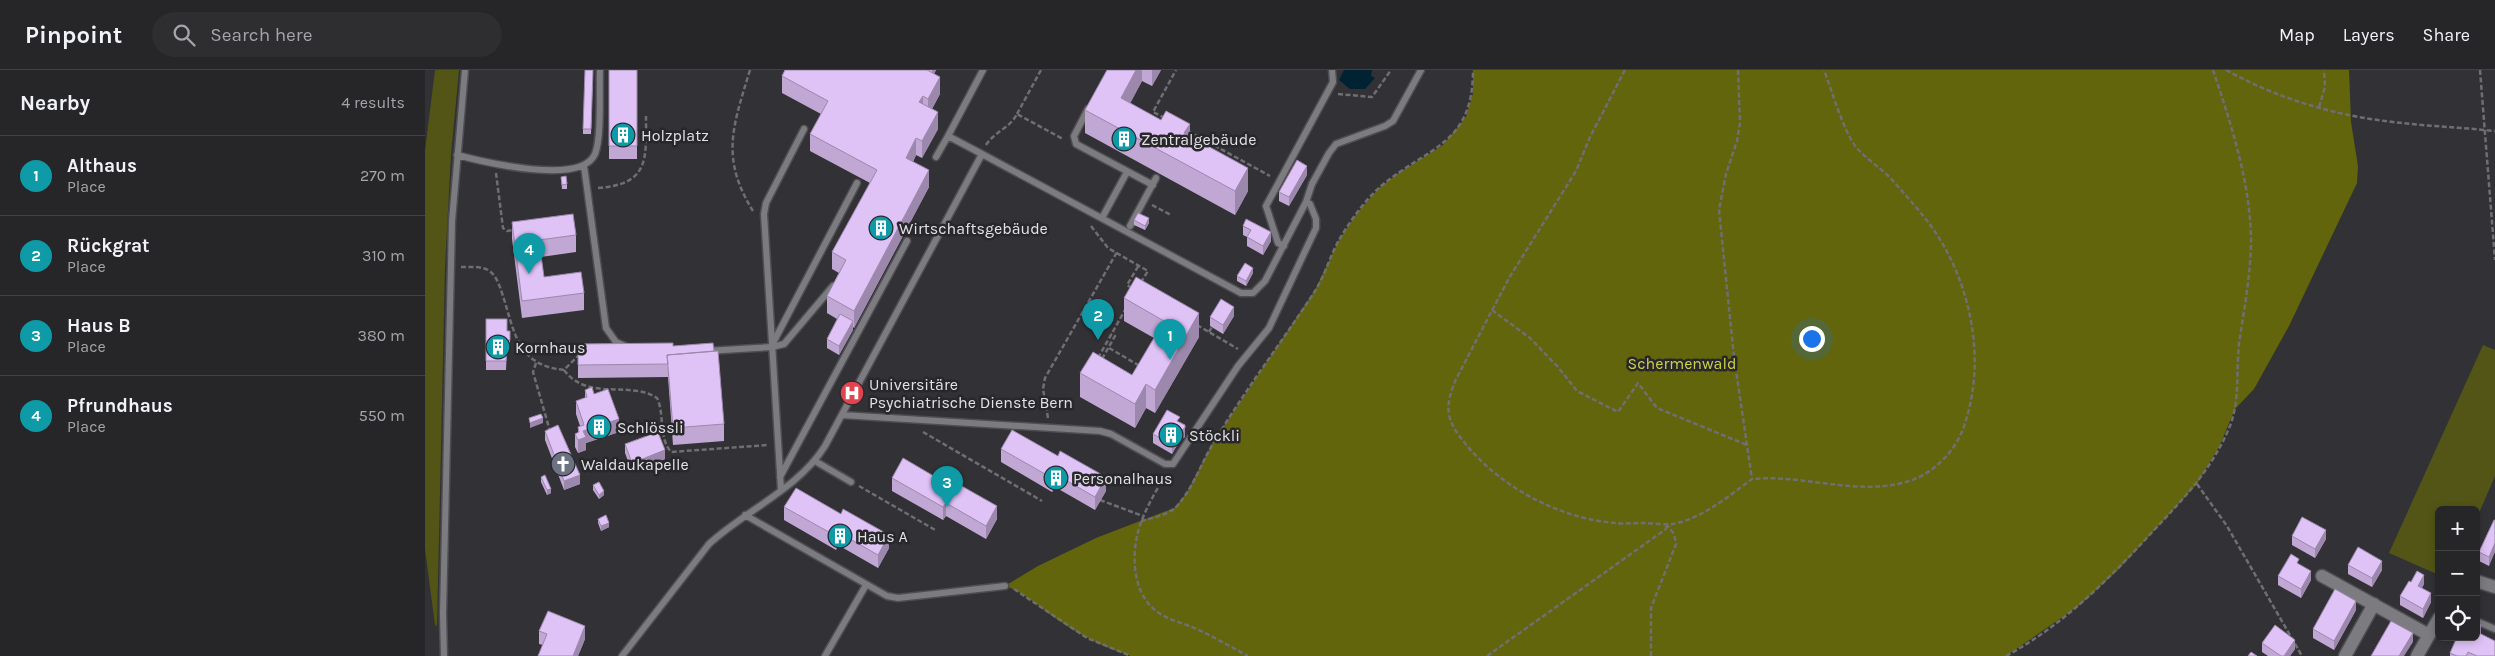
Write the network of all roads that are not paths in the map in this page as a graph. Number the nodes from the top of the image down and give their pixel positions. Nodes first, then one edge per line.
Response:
1 (465, 70) edge
2 (599, 70) edge
3 (983, 70) edge
4 (1332, 70) edge
5 (1421, 70) edge
6 (1090, 105) edge
7 (804, 130) dead end
8 (948, 136) junction
9 (982, 154) junction
10 (457, 155) junction
11 (937, 157) dead end
12 (584, 166) junction
13 (1127, 172) junction
14 (1156, 178) dead end
15 (857, 183) dead end
16 (1153, 185) junction
17 (1307, 202) junction
18 (1102, 218) junction
19 (1130, 226) dead end
20 (907, 241) dead end
21 (1283, 246) junction
22 (833, 286) edge
23 (772, 346) junction
24 (631, 348) edge
25 (695, 351) edge
26 (842, 415) junction
27 (815, 461) junction
28 (781, 478) junction
29 (851, 482) road end
30 (781, 489) junction
31 (745, 515) junction
32 (2322, 576) dead end
33 (2480, 582) edge
34 (866, 585) junction
35 (1005, 586) road end
36 (2495, 587) edge
37 (2374, 604) junction
38 (2480, 623) edge
39 (2435, 625) edge
40 (2495, 629) edge
41 (2429, 635) junction
42 (444, 656) edge
43 (622, 656) edge
44 (825, 656) edge
45 (2345, 656) edge
46 (2417, 656) edge

1 - 10 lane
2 - 12 lane
3 - 8 lane
4 - 21 lane
5 - 17 lane
6 - 13 lane
7 - 23 lane
8 - 9 lane
8 - 11 lane
9 - 18 lane
9 - 26 lane
10 - 12 lane
10 - 42 lane
12 - 24 lane
13 - 16 lane
13 - 18 lane
14 - 16 lane
15 - 23 lane
16 - 19 lane
17 - 21 lane
17 - 26 lane
18 - 21 lane
20 - 28 lane
22 - 23 lane
23 - 25 lane
23 - 28 lane
26 - 27 lane
27 - 29 lane
27 - 30 lane
28 - 30 lane
30 - 31 lane
31 - 34 lane
31 - 43 lane
32 - 37 street
33 - 36 street
34 - 35 lane
34 - 44 lane
37 - 41 street
37 - 45 street
38 - 40 lane
39 - 41 street
41 - 46 street

